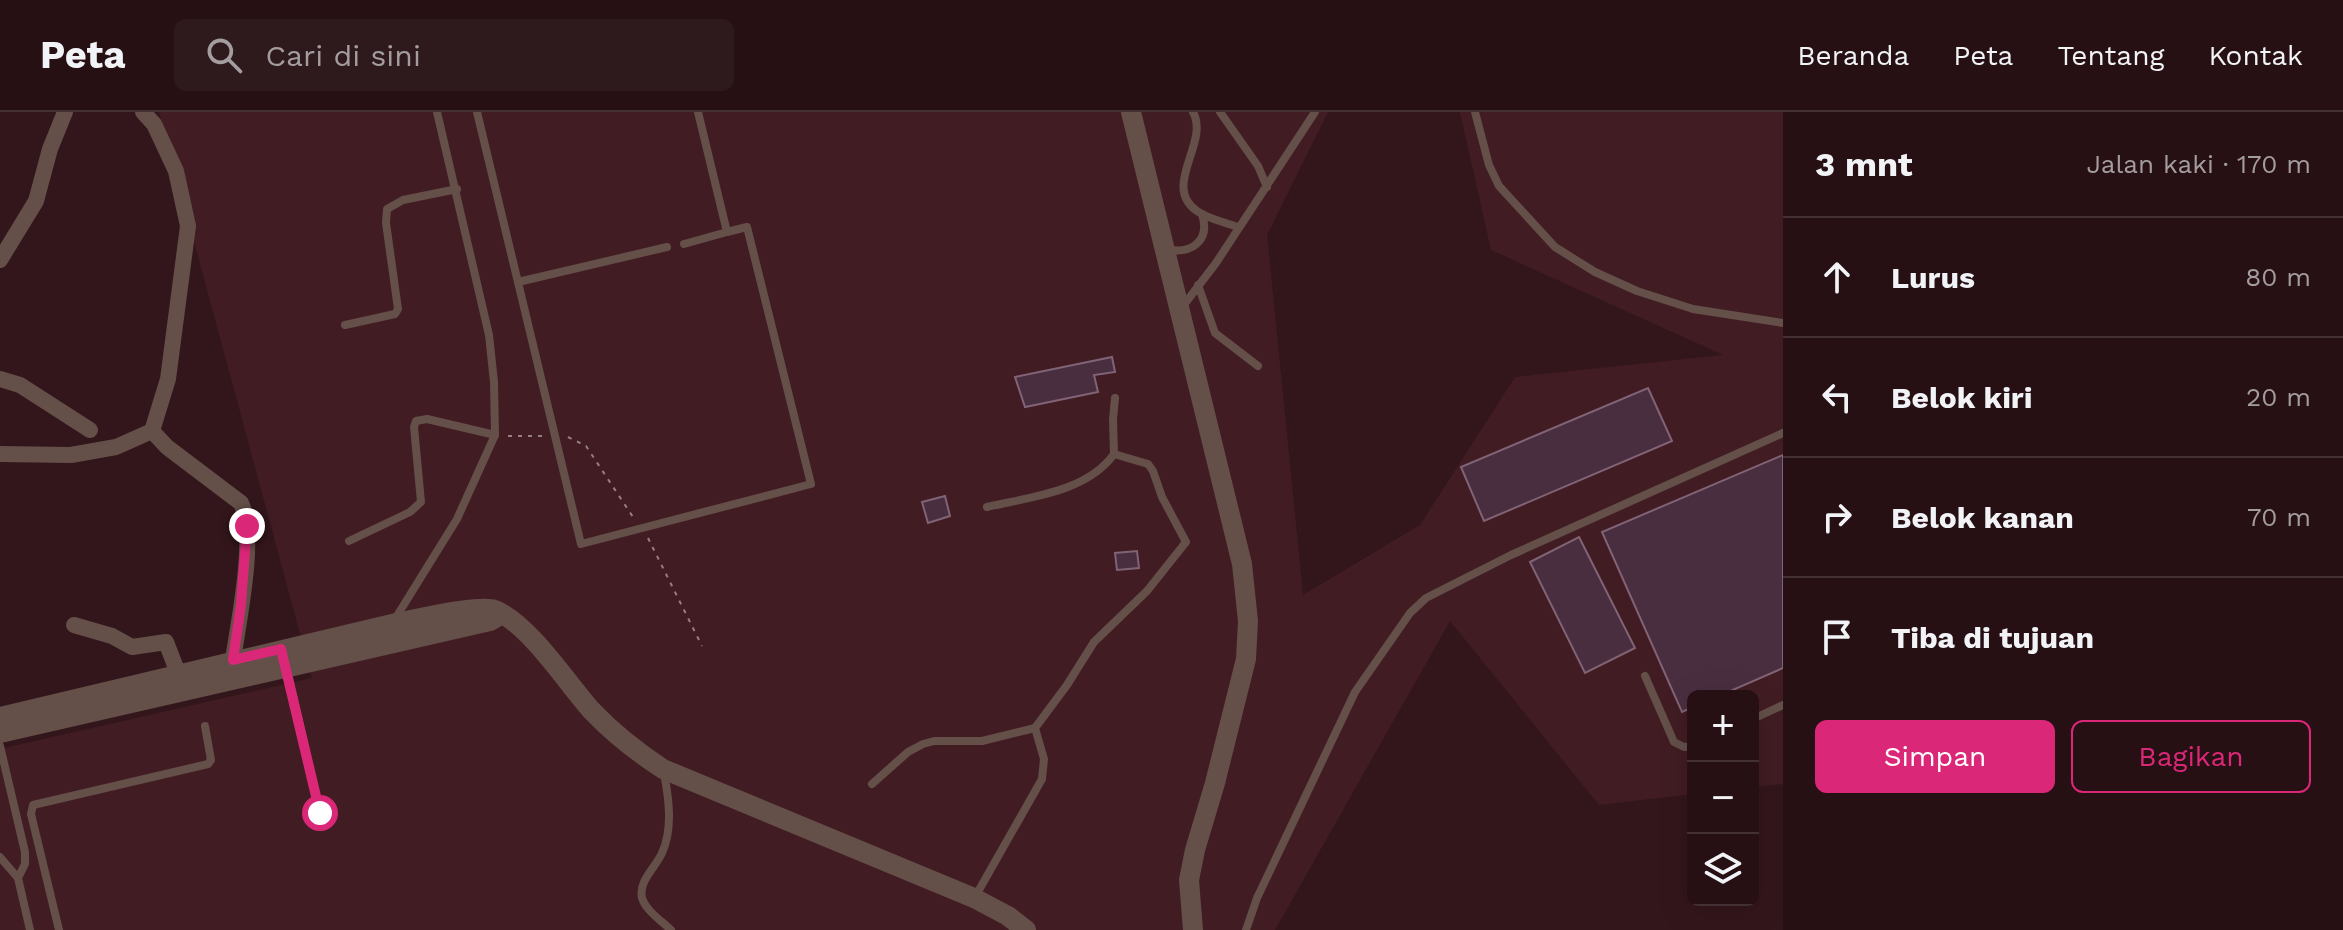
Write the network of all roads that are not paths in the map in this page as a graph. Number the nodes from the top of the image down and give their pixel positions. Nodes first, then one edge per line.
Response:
1 (65, 112) edge
2 (143, 112) edge
3 (437, 112) edge
4 (477, 112) edge
5 (698, 112) edge
6 (1131, 112) edge
7 (1193, 112) edge
8 (1220, 112) edge
9 (1315, 112) edge
10 (1475, 112) edge
11 (1267, 187) junction
12 (457, 189) junction
13 (1202, 214) junction
14 (1237, 227) junction
15 (727, 232) junction
16 (684, 244) dead end
17 (667, 247) dead end
18 (1164, 249) junction
19 (0, 260) edge
20 (518, 282) junction
21 (1198, 285) junction
22 (1180, 310) junction
23 (1783, 323) edge
24 (345, 325) dead end
25 (1258, 366) dead end
26 (0, 379) edge
27 (1115, 398) dead end
28 (90, 430) dead end
29 (152, 431) junction
30 (1783, 433) edge
31 (495, 435) junction
32 (0, 454) edge
33 (1114, 454) junction
34 (987, 507) dead end
35 (349, 541) dead end
36 (74, 625) dead end
37 (392, 633) junction
38 (284, 659) junction
39 (235, 670) junction
40 (178, 673) junction
41 (1645, 676) dead end
42 (1783, 705) edge
43 (1759, 716) edge
44 (0, 717) edge
45 (205, 726) dead end
46 (1035, 728) junction
47 (0, 733) edge
48 (0, 746) edge
49 (1687, 747) edge
50 (663, 769) junction
51 (872, 784) dead end
52 (320, 813) dead end
53 (0, 857) edge
54 (18, 878) junction
55 (974, 898) junction
56 (30, 930) edge
57 (59, 930) edge
58 (671, 930) edge
59 (1026, 930) edge
60 (1193, 930) edge
61 (1246, 930) edge

1 - 19 street
2 - 29 street
3 - 12 lane
4 - 20 lane
5 - 15 lane
6 - 18 street
7 - 13 lane
8 - 11 lane
9 - 11 lane
10 - 23 lane
11 - 14 lane
12 - 24 lane
12 - 31 lane
13 - 14 lane
13 - 18 lane
14 - 21 lane
15 - 16 lane
15 - 20 lane
17 - 20 lane
18 - 22 street
21 - 22 lane
21 - 25 lane
22 - 60 street
26 - 28 street
27 - 33 lane
29 - 32 street
29 - 39 street
30 - 61 lane
31 - 35 lane
31 - 37 lane
33 - 34 lane
33 - 46 lane
36 - 40 street
37 - 38 street
37 - 50 street
38 - 39 street
38 - 52 lane
39 - 40 street
39 - 47 street
40 - 44 street
41 - 49 lane
42 - 43 lane
45 - 57 lane
46 - 51 lane
46 - 55 lane
48 - 54 lane
50 - 55 street
50 - 58 lane
53 - 54 lane
54 - 56 lane
55 - 59 street

